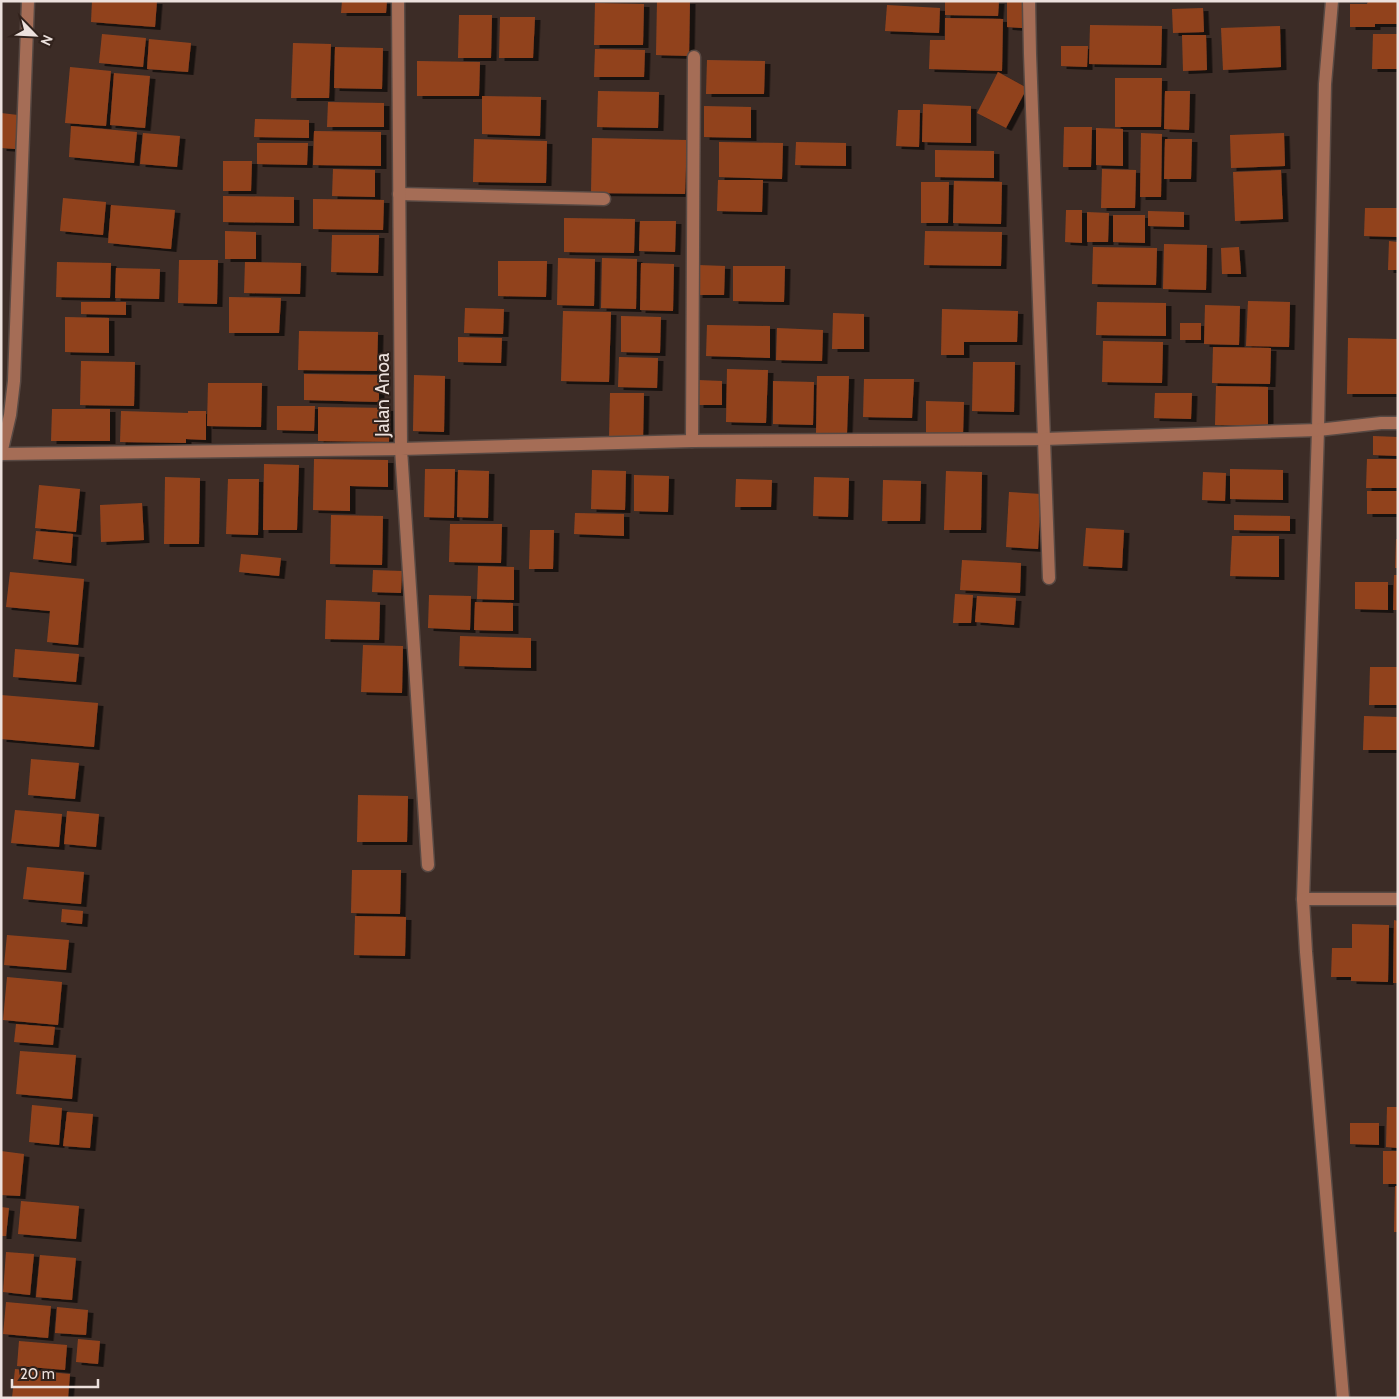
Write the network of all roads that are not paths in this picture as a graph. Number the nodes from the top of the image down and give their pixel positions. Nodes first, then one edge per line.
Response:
1 (28, 1) edge
2 (398, 1) edge
3 (1030, 1) edge
4 (1332, 1) edge
5 (694, 56) dead end
6 (399, 194) junction
7 (604, 199) dead end
8 (1398, 423) edge
9 (1318, 430) junction
10 (1044, 439) junction
11 (692, 441) junction
12 (402, 449) junction
13 (1, 454) edge
14 (1049, 578) dead end
15 (428, 865) dead end
16 (1303, 898) junction
17 (1398, 899) edge
18 (1343, 1398) edge

1 - 13 street
2 - 6 street, Jalan Anoa
3 - 10 street
4 - 9 street
5 - 11 street
6 - 7 street
6 - 12 street, Jalan Anoa
8 - 9 street
9 - 10 street
9 - 16 street
10 - 11 street
10 - 14 street
11 - 12 street
12 - 13 street, Jalan Anoa
12 - 15 street
16 - 17 street
16 - 18 street

